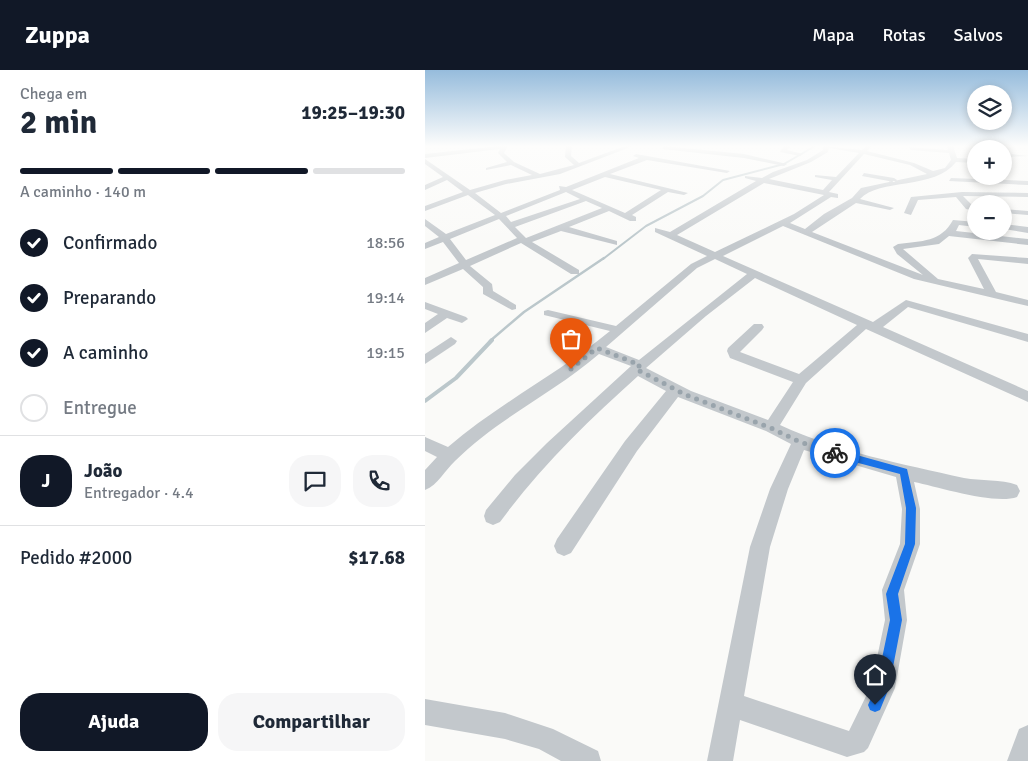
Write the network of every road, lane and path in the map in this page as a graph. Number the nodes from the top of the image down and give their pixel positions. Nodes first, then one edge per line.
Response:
1 (446, 178) edge
2 (451, 178) edge
3 (526, 178) edge
4 (545, 178) edge
5 (594, 178) edge
6 (619, 178) edge
7 (752, 178) edge
8 (766, 178) edge
9 (836, 178) edge
10 (897, 178) edge
11 (919, 178) edge
12 (1015, 178) edge
13 (951, 180) dead end
14 (550, 181) dead end
15 (762, 181) junction
16 (906, 182) junction
17 (425, 188) edge
18 (562, 188) junction
19 (667, 189) junction
20 (469, 193) junction
21 (684, 193) dead end
22 (828, 193) junction
23 (958, 195) junction
24 (1028, 195) edge
25 (586, 199) junction
26 (853, 202) junction
27 (967, 205) edge
28 (889, 208) dead end
29 (425, 209) edge
30 (608, 209) junction
31 (1012, 212) edge
32 (908, 213) dead end
33 (1028, 213) edge
34 (501, 216) junction
35 (425, 222) edge
36 (784, 222) junction
37 (967, 223) edge
38 (509, 226) junction
39 (562, 228) junction
40 (1012, 228) edge
41 (657, 230) dead end
42 (1028, 230) edge
43 (806, 232) junction
44 (951, 234) junction
45 (669, 236) junction
46 (445, 238) junction
47 (524, 240) junction
48 (1028, 242) edge
49 (614, 243) dead end
50 (425, 246) edge
51 (714, 257) junction
52 (1028, 261) edge
53 (465, 264) junction
54 (575, 272) dead end
55 (754, 274) junction
56 (425, 282) edge
57 (938, 282) junction
58 (992, 295) junction
59 (1028, 303) edge
60 (425, 305) edge
61 (512, 307) dead end
62 (447, 313) junction
63 (548, 313) dead end
64 (462, 319) dead end
65 (870, 325) junction
66 (758, 327) dead end
67 (425, 329) edge
68 (619, 330) junction
69 (1028, 338) edge
70 (451, 341) dead end
71 (597, 348) junction
72 (425, 360) edge
73 (638, 367) junction
74 (801, 380) junction
75 (675, 390) junction
76 (1028, 398) edge
77 (771, 428) junction
78 (800, 442) junction
79 (425, 443) edge
80 (449, 456) junction
81 (904, 472) junction
82 (425, 482) edge
83 (1011, 491) dead end
84 (493, 516) dead end
85 (564, 546) dead end
86 (731, 704) junction
87 (425, 712) edge
88 (1028, 738) edge
89 (587, 761) edge
90 (720, 761) edge
91 (1020, 761) edge

1 - 17 street
2 - 20 street
3 - 20 street
4 - 14 street
5 - 18 street
6 - 19 street
7 - 15 street
8 - 15 street
9 - 22 street
10 - 16 street
11 - 16 street
12 - 13 street
15 - 22 street
15 - 45 street
16 - 26 street
18 - 25 street
18 - 34 street
19 - 21 street
19 - 30 street
20 - 29 street
20 - 34 street
22 - 26 street
22 - 36 street
23 - 24 street
23 - 27 street
23 - 32 street
25 - 30 street
25 - 38 street
26 - 28 street
26 - 43 street
30 - 39 street
31 - 33 street
34 - 38 street
34 - 46 street
35 - 46 street
36 - 43 street
36 - 51 street
37 - 44 street
38 - 47 street
39 - 47 street
39 - 49 street
40 - 42 street
41 - 45 street
43 - 57 street
44 - 48 street
44 - 57 street
45 - 51 street
46 - 50 street
46 - 53 street
47 - 53 street
47 - 54 street
51 - 55 street
51 - 68 street
52 - 58 street
53 - 56 street
53 - 61 street
55 - 65 street
55 - 73 street
57 - 58 street
58 - 59 street
60 - 62 street
62 - 64 street
62 - 67 street
63 - 68 street
65 - 69 street
65 - 74 street
65 - 76 street
66 - 74 street
68 - 71 street
70 - 72 street
71 - 73 street
71 - 80 street
73 - 75 street
73 - 84 street
74 - 77 street
75 - 77 street
75 - 85 street
77 - 78 street
78 - 81 street
78 - 86 street
79 - 80 street
80 - 82 street
81 - 83 street
81 - 86 street
86 - 90 street
87 - 89 street
88 - 91 street

